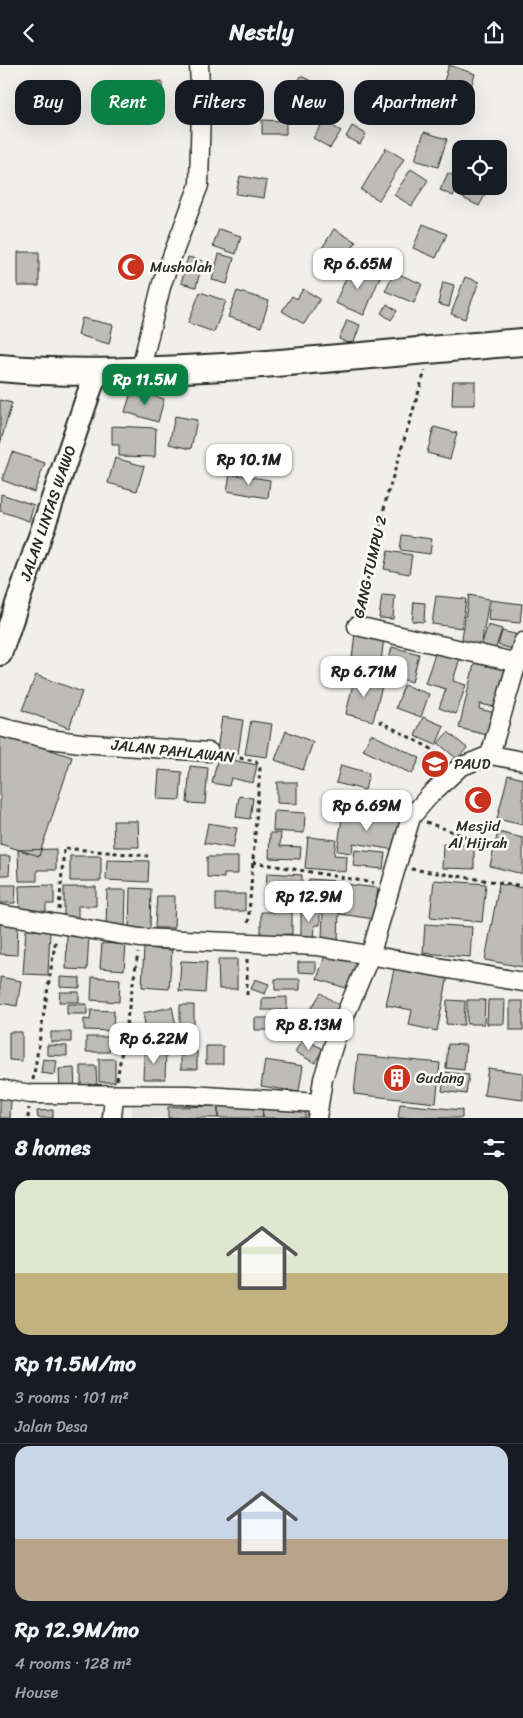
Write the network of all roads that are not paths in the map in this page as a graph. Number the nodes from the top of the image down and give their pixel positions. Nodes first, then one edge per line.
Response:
1 (199, 65) edge
2 (523, 342) edge
3 (0, 352) edge
4 (0, 368) edge
5 (85, 371) junction
6 (140, 372) junction
7 (357, 626) road end
8 (523, 642) edge
9 (0, 654) edge
10 (518, 663) junction
11 (0, 727) edge
12 (209, 752) road end
13 (490, 755) junction
14 (523, 761) edge
15 (0, 914) edge
16 (370, 956) junction
17 (523, 982) edge
18 (0, 1089) edge
19 (114, 1096) junction
20 (318, 1110) edge
21 (112, 1118) edge

1 - 6 street
2 - 6 highway
3 - 5 highway
4 - 5 highway
5 - 6 highway
5 - 9 main road, JALAN LINTAS WAWO
7 - 10 street, GANG TUMPU 2
8 - 10 street
10 - 13 street
11 - 12 street, JALAN PAHLAWAN
13 - 14 street
13 - 16 street
15 - 16 street
16 - 17 street
16 - 20 street
18 - 19 street
19 - 20 street
19 - 21 street

